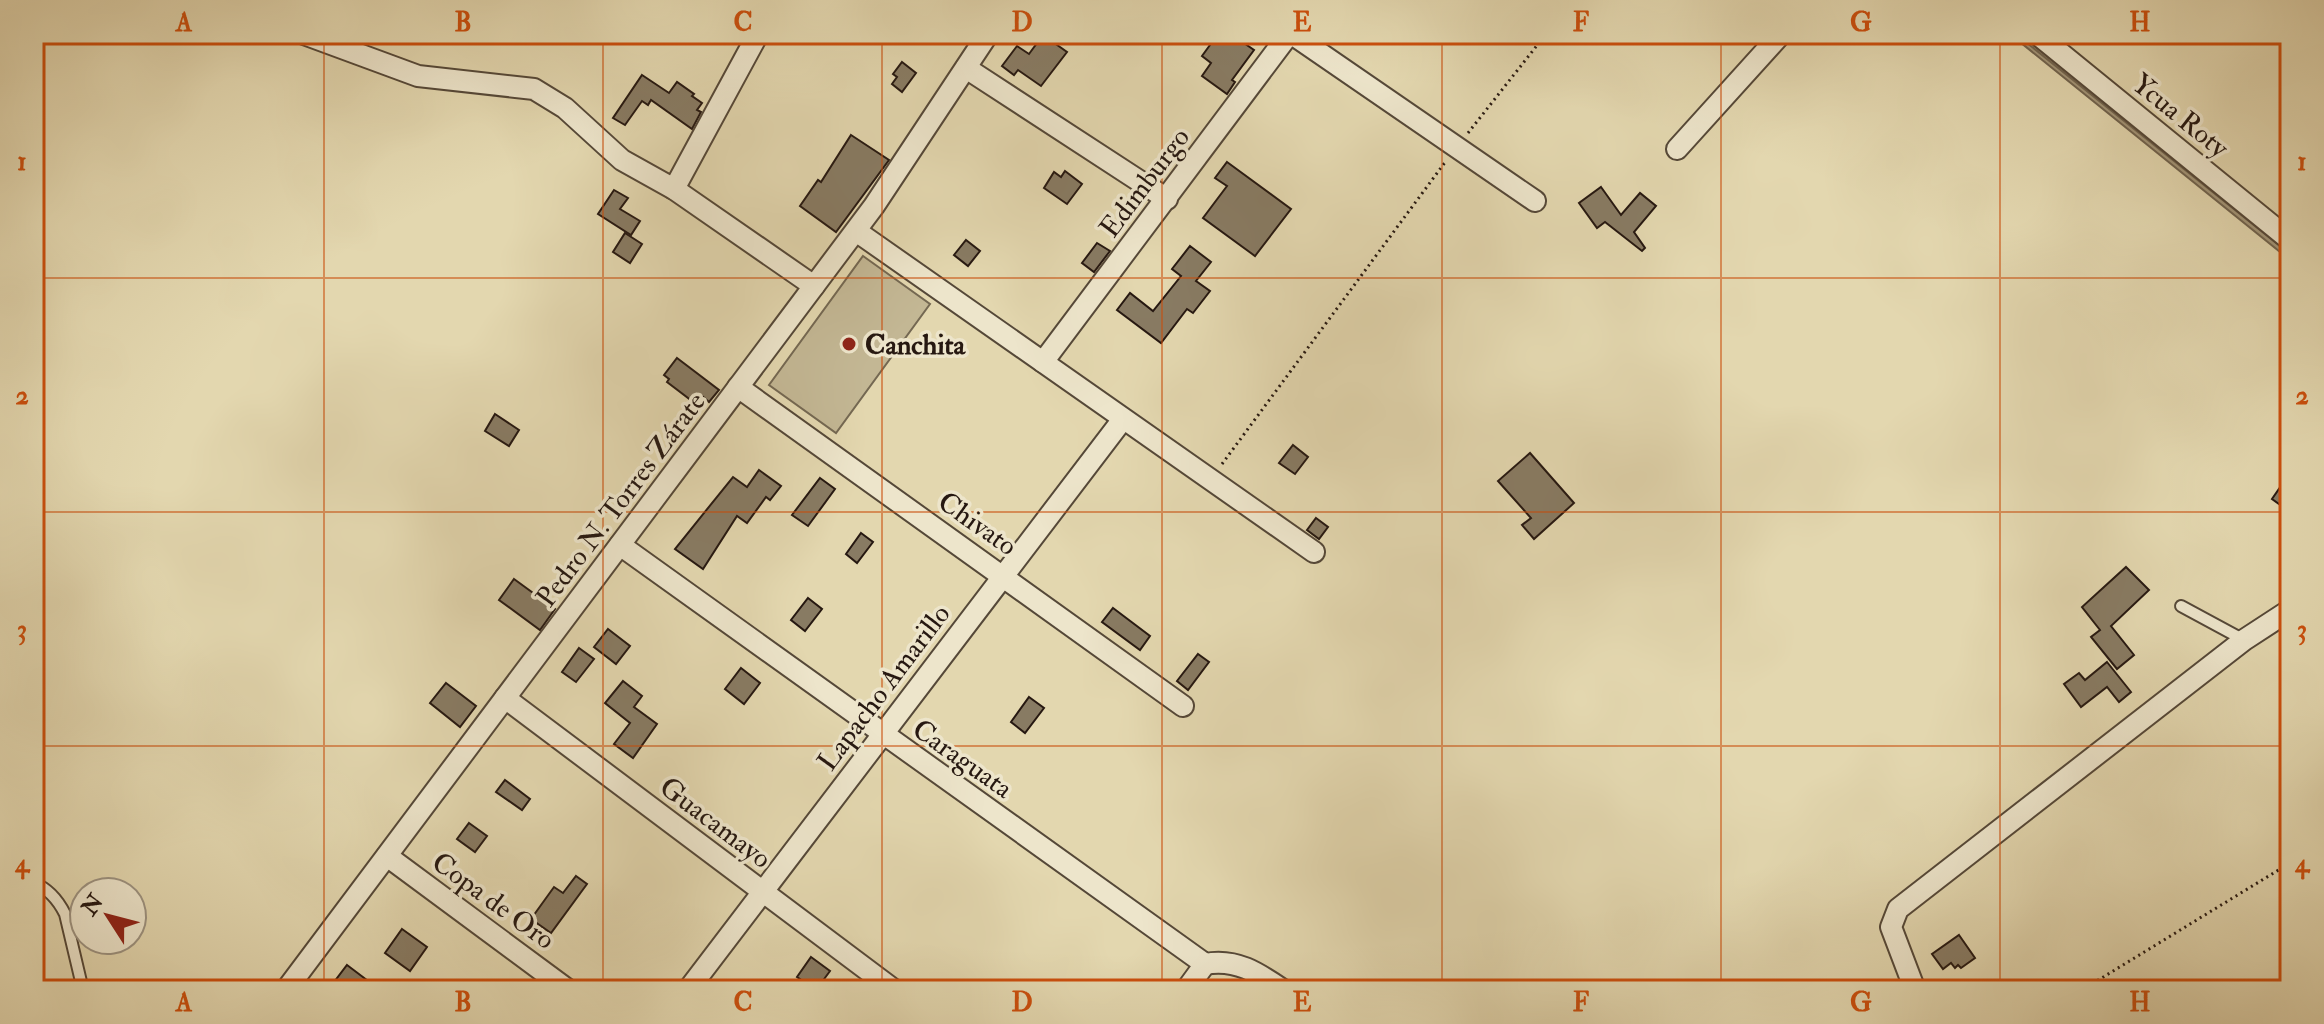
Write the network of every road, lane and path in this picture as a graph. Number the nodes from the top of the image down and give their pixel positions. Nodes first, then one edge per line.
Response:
1 (304, 34) edge
2 (758, 34) edge
3 (988, 34) edge
4 (1291, 34) edge
5 (1546, 34) edge
6 (1781, 34) edge
7 (2037, 34) edge
8 (966, 68) junction
9 (1456, 148) junction
10 (1677, 149) dead end
11 (674, 189) junction
12 (1167, 199) junction
13 (1535, 201) dead end
14 (856, 231) junction
15 (2290, 240) edge
16 (814, 286) junction
17 (1043, 362) junction
18 (738, 387) junction
19 (1123, 419) junction
20 (1210, 479) junction
21 (620, 545) junction
22 (1314, 552) dead end
23 (1004, 576) junction
24 (2181, 606) dead end
25 (2290, 610) edge
26 (2244, 640) junction
27 (505, 698) junction
28 (1183, 706) dead end
29 (882, 735) junction
30 (387, 856) junction
31 (2290, 863) edge
32 (34, 883) edge
33 (762, 892) junction
34 (1205, 964) junction
35 (83, 990) edge
36 (286, 990) edge
37 (568, 990) edge
38 (688, 990) edge
39 (894, 990) edge
40 (1186, 990) edge
41 (1283, 990) edge
42 (1915, 990) edge
43 (2082, 990) edge

1 - 11 street
2 - 11 street
3 - 8 street, Pedro N. Torres Zárate
4 - 9 street
4 - 12 street, Edimburgo
5 - 9 path
6 - 10 street
7 - 15 street, Ycua Roty
8 - 12 street
8 - 14 street, Pedro N. Torres Zárate
9 - 13 street
9 - 20 path
11 - 16 street
12 - 17 street, Edimburgo
14 - 16 street, Pedro N. Torres Zárate
14 - 17 street
16 - 18 street, Pedro N. Torres Zárate
17 - 19 street
18 - 21 street, Pedro N. Torres Zárate
18 - 23 street, Chivato
19 - 20 street
19 - 23 street, Lapacho Amarillo
20 - 22 street
21 - 27 street, Pedro N. Torres Zárate
21 - 29 street, Caraguata
23 - 28 street, Chivato
23 - 29 street, Lapacho Amarillo
24 - 26 lane
25 - 26 street
26 - 42 street
27 - 30 street, Pedro N. Torres Zárate
27 - 33 street, Guacamayo
29 - 33 street, Lapacho Amarillo
29 - 34 street, Caraguata
30 - 36 street, Pedro N. Torres Zárate
30 - 37 street, Copa de Oro
31 - 43 path
32 - 35 lane
33 - 38 street, Lapacho Amarillo
33 - 39 street, Guacamayo
34 - 40 street
34 - 41 street

